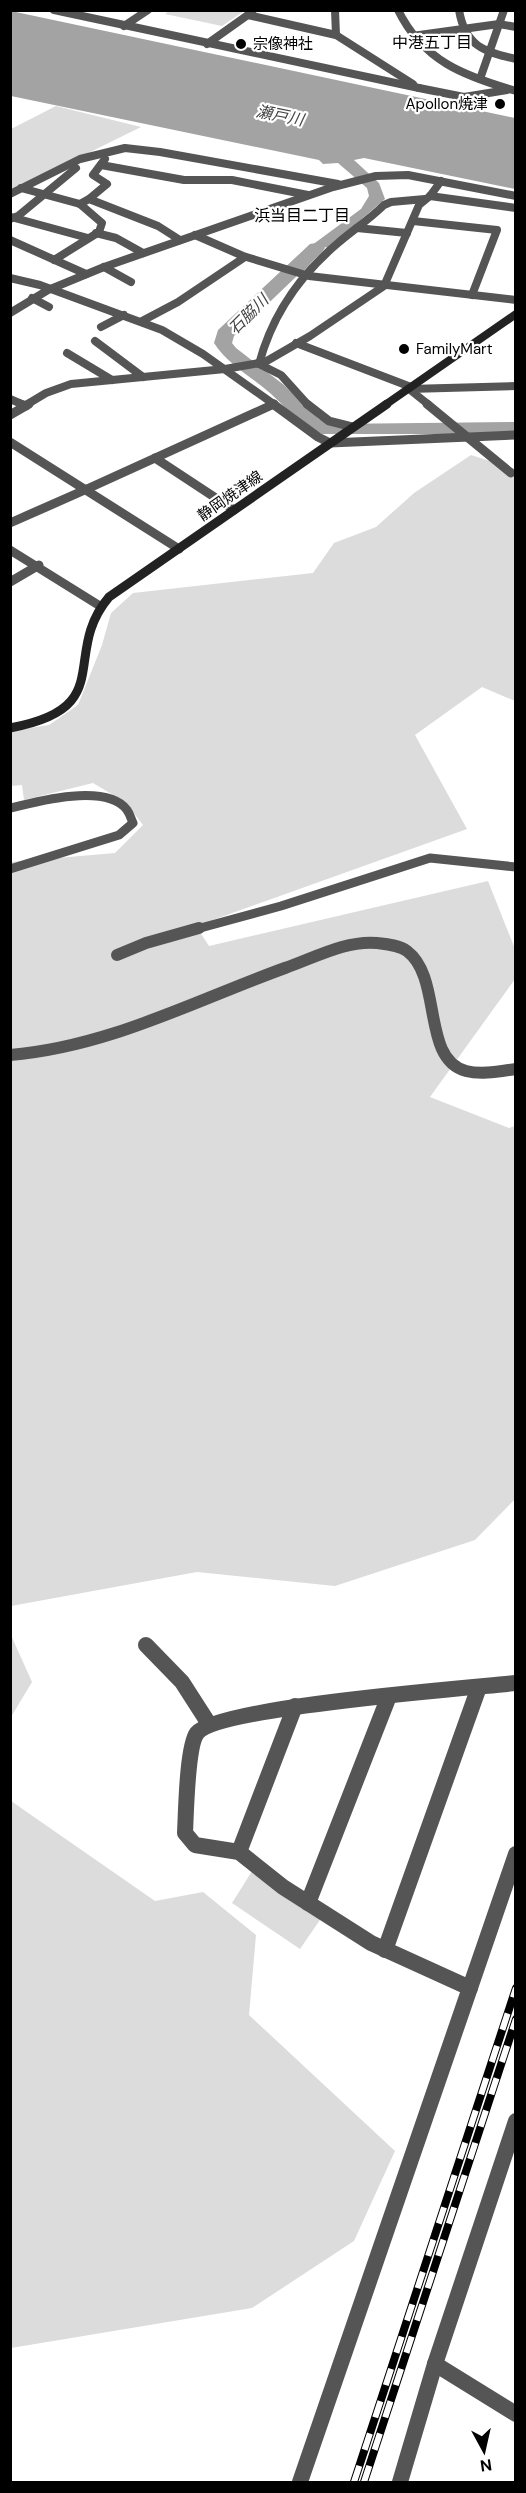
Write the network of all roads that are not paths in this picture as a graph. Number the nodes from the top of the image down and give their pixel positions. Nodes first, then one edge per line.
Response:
1 (54, 10) edge
2 (148, 10) edge
3 (335, 10) edge
4 (398, 10) edge
5 (459, 10) edge
6 (504, 10) edge
7 (251, 13) edge
8 (499, 24) junction
9 (124, 26) junction
10 (462, 27) junction
11 (516, 27) edge
12 (336, 35) junction
13 (412, 36) junction
14 (207, 44) junction
15 (488, 53) junction
16 (516, 58) edge
17 (480, 79) junction
18 (420, 88) junction
19 (514, 89) edge
20 (125, 148) junction
21 (114, 154) junction
22 (101, 165) junction
23 (441, 181) junction
24 (342, 185) junction
25 (21, 188) junction
26 (10, 194) edge
27 (46, 194) junction
28 (309, 196) junction
29 (516, 196) edge
30 (428, 197) junction
31 (89, 199) junction
32 (80, 204) junction
33 (516, 208) edge
34 (11, 218) edge
35 (413, 221) junction
36 (357, 228) junction
37 (96, 233) junction
38 (407, 233) junction
39 (195, 234) junction
40 (88, 238) junction
41 (10, 240) edge
42 (180, 240) junction
43 (143, 253) junction
44 (245, 257) junction
45 (54, 260) junction
46 (104, 267) junction
47 (86, 274) junction
48 (304, 275) junction
49 (10, 278) edge
50 (131, 282) dead end
51 (384, 286) junction
52 (48, 290) junction
53 (472, 295) junction
54 (32, 298) junction
55 (516, 300) edge
56 (50, 307) dead end
57 (10, 313) edge
58 (516, 314) edge
59 (124, 315) junction
60 (142, 321) junction
61 (101, 327) dead end
62 (95, 341) dead end
63 (296, 343) junction
64 (67, 353) dead end
65 (259, 364) junction
66 (225, 369) junction
67 (143, 377) junction
68 (112, 380) junction
69 (516, 386) edge
70 (410, 388) junction
71 (10, 399) edge
72 (274, 404) junction
73 (26, 406) junction
74 (10, 415) edge
75 (352, 428) junction
76 (464, 435) junction
77 (516, 435) edge
78 (334, 440) junction
79 (10, 442) edge
80 (155, 458) junction
81 (511, 473) dead end
82 (87, 489) junction
83 (234, 510) junction
84 (10, 523) edge
85 (10, 549) edge
86 (179, 549) junction
87 (39, 565) junction
88 (10, 582) edge
89 (100, 606) junction
90 (10, 728) edge
91 (11, 808) edge
92 (516, 867) edge
93 (10, 869) edge
94 (117, 955) dead end
95 (10, 1055) edge
96 (516, 1069) edge
97 (146, 1645) dead end
98 (516, 1683) edge
99 (479, 1687) junction
100 (389, 1696) junction
101 (296, 1706) junction
102 (209, 1724) junction
103 (239, 1852) junction
104 (516, 1854) edge
105 (308, 1903) junction
106 (385, 1950) junction
107 (470, 1988) junction
108 (516, 2121) edge
109 (435, 2364) junction
110 (516, 2414) edge
111 (300, 2482) edge
112 (400, 2482) edge

1 - 9 street
2 - 9 street
3 - 12 street
4 - 13 street
5 - 10 street
6 - 8 street
7 - 12 street
7 - 14 street
8 - 10 street
8 - 11 street
8 - 15 street
9 - 14 street
10 - 13 street
10 - 15 street
12 - 18 street
13 - 17 street
14 - 18 street
15 - 16 street
15 - 17 street
17 - 19 street
18 - 19 street
20 - 21 street
20 - 24 street
20 - 25 street
21 - 22 street
21 - 27 street
22 - 28 street
22 - 31 street
23 - 24 street
23 - 29 street
23 - 30 street
24 - 28 street
25 - 26 street
25 - 27 street
27 - 32 street
27 - 34 street
28 - 39 street
30 - 33 street
30 - 35 street
30 - 36 street
31 - 32 street
31 - 42 street
32 - 37 street
34 - 40 street
35 - 38 street
35 - 53 street
36 - 38 street
36 - 48 street
37 - 40 street
37 - 43 street
38 - 51 street
39 - 42 street
39 - 44 street
40 - 45 street
41 - 45 street
42 - 43 street
43 - 46 street
44 - 48 street
44 - 60 street
45 - 47 street
46 - 47 street
46 - 50 street
47 - 52 street
48 - 51 street
48 - 65 street
49 - 52 street
51 - 53 street
51 - 63 street
52 - 54 street
52 - 59 street
53 - 55 street
54 - 56 street
54 - 57 street
58 - 70 main road, 静岡焼津線
59 - 60 street
59 - 61 street
60 - 66 street
62 - 67 street
63 - 65 street
63 - 70 street
64 - 68 street
65 - 66 street
65 - 75 street
66 - 67 street
66 - 72 street
67 - 68 street
68 - 73 street
69 - 70 street
70 - 75 main road, 静岡焼津線
70 - 76 street
71 - 73 street
72 - 78 street
72 - 80 street
73 - 74 street
75 - 78 main road, 静岡焼津線
76 - 77 street
76 - 78 street
76 - 81 street
78 - 83 main road, 静岡焼津線
79 - 82 street
80 - 82 street
80 - 83 street
82 - 84 street
82 - 86 street
83 - 86 main road, 静岡焼津線
85 - 87 street
86 - 89 main road, 静岡焼津線
87 - 88 street
87 - 89 street
89 - 90 main road
91 - 93 street
92 - 94 street
95 - 96 street
97 - 102 street
98 - 99 street
99 - 100 street
99 - 106 street
100 - 101 street
100 - 105 street
101 - 102 street
101 - 103 street
102 - 103 street
103 - 105 street
104 - 107 street
105 - 106 street
106 - 107 street
107 - 111 street
108 - 109 street
109 - 110 street
109 - 112 street

